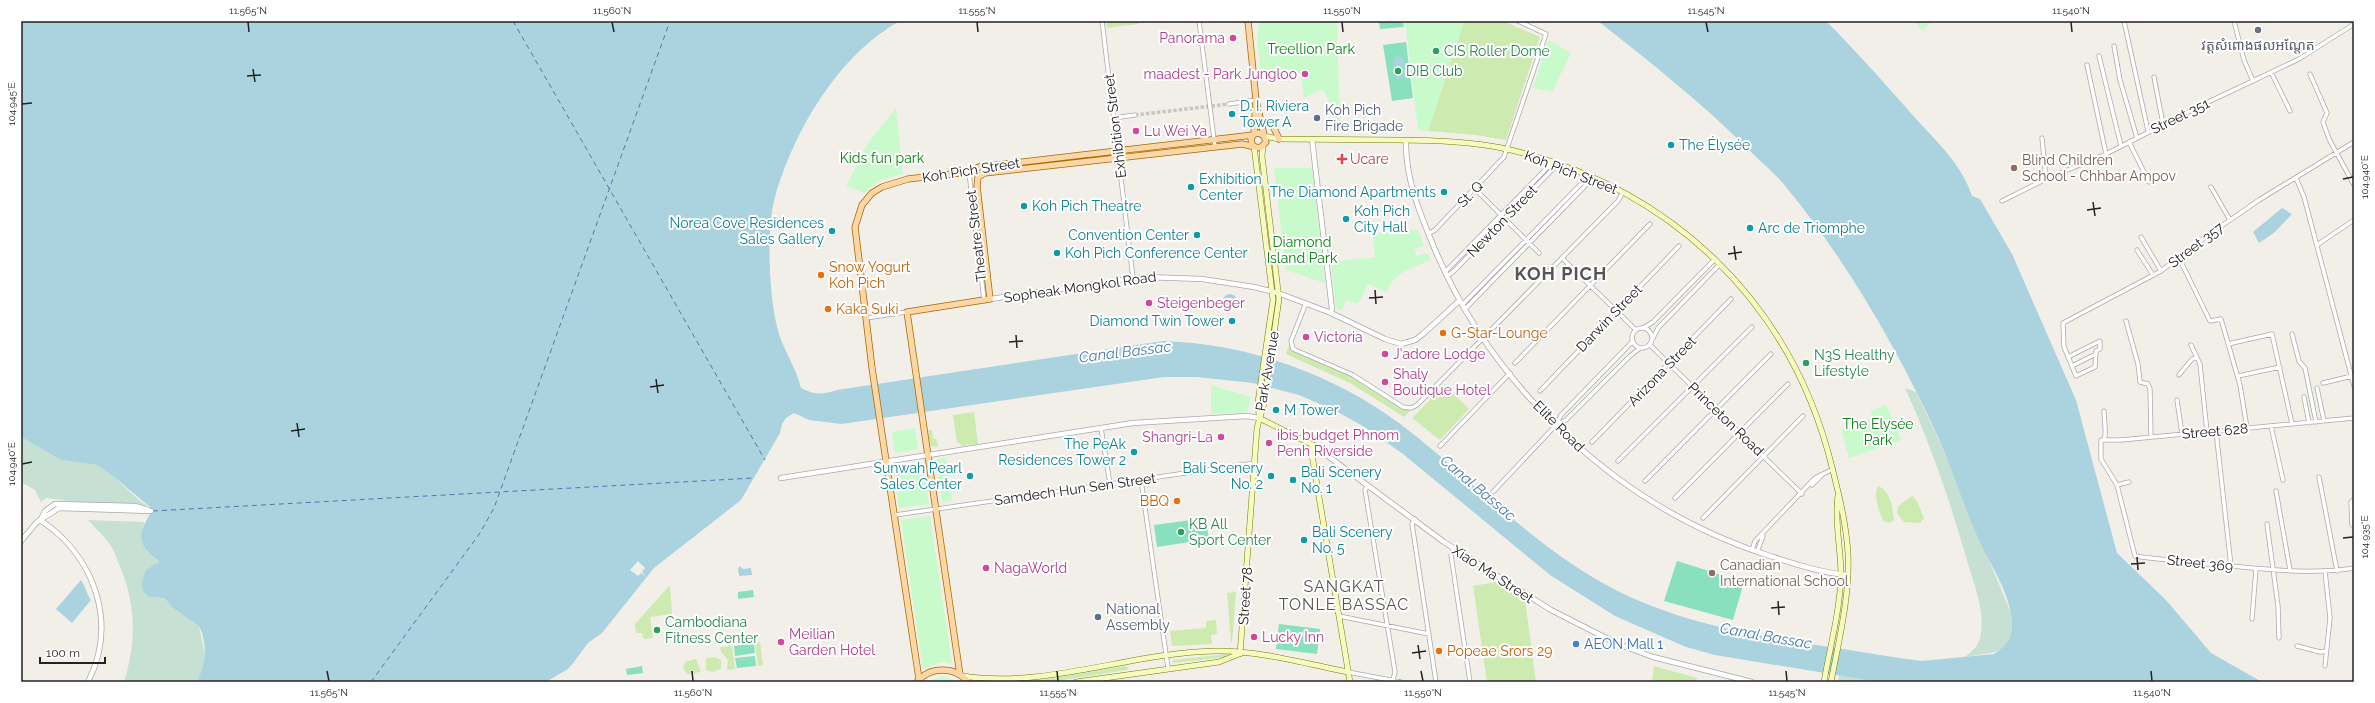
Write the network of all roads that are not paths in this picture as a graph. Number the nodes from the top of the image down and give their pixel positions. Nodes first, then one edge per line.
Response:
1 (1102, 21) edge
2 (1199, 21) edge
3 (1248, 21) edge
4 (1518, 21) edge
5 (2124, 21) edge
6 (2234, 21) edge
7 (2354, 24) edge
8 (2114, 46) dead end
9 (2099, 56) dead end
10 (2087, 65) dead end
11 (2271, 72) junction
12 (2310, 74) dead end
13 (2154, 77) dead end
14 (2253, 82) junction
15 (1256, 100) junction
16 (1229, 104) tunnel mouth
17 (2290, 111) dead end
18 (1135, 115) tunnel mouth
19 (1114, 118) junction
20 (1260, 120) junction
21 (2163, 124) junction
22 (2148, 132) junction
23 (1254, 135) junction
24 (1264, 135) junction
25 (2042, 138) dead end
26 (2137, 138) junction
27 (1279, 139) junction
28 (1312, 139) junction
29 (1406, 140) junction
30 (2129, 142) junction
31 (2354, 142) edge
32 (1214, 144) junction
33 (1253, 145) junction
34 (1264, 145) junction
35 (2121, 146) junction
36 (1507, 150) junction
37 (1118, 151) junction
38 (2106, 154) junction
39 (2336, 154) junction
40 (1118, 158) junction
41 (1552, 162) junction
42 (969, 172) junction
43 (1589, 176) junction
44 (978, 177) junction
45 (2296, 178) junction
46 (2046, 179) junction
47 (2149, 182) dead end
48 (2354, 185) edge
49 (2212, 187) dead end
50 (1475, 189) junction
51 (1623, 192) junction
52 (2002, 201) dead end
53 (1502, 216) junction
54 (1505, 219) junction
55 (2230, 220) junction
56 (2354, 220) edge
57 (1650, 224) dead end
58 (1428, 234) junction
59 (2141, 236) dead end
60 (1526, 240) junction
61 (1530, 244) junction
62 (2318, 245) junction
63 (1679, 246) dead end
64 (2138, 250) dead end
65 (1539, 253) dead end
66 (1562, 258) junction
67 (2179, 258) junction
68 (1715, 259) junction
69 (1720, 264) junction
70 (2162, 271) junction
71 (1445, 274) junction
72 (2153, 276) junction
73 (1133, 278) junction
74 (1590, 286) junction
75 (1272, 291) junction
76 (1278, 294) junction
77 (1731, 299) dead end
78 (987, 300) junction
79 (1674, 300) junction
80 (1306, 303) junction
81 (1462, 305) junction
82 (1680, 306) junction
83 (1616, 311) junction
84 (907, 312) junction
85 (1331, 312) junction
86 (866, 318) junction
87 (2126, 321) dead end
88 (1752, 327) dead end
89 (1643, 328) junction
90 (1636, 330) junction
91 (2292, 334) dead end
92 (1484, 338) junction
93 (1652, 338) junction
94 (1633, 341) junction
95 (2228, 344) junction
96 (1650, 345) junction
97 (2191, 345) dead end
98 (1269, 346) junction
99 (1640, 348) junction
100 (1771, 354) dead end
101 (2096, 354) junction
102 (2068, 357) junction
103 (2197, 358) junction
104 (1515, 363) dead end
105 (1669, 363) junction
106 (2072, 366) junction
107 (2280, 368) junction
108 (1510, 373) junction
109 (2179, 375) dead end
110 (2238, 376) junction
111 (2352, 376) junction
112 (1595, 381) junction
113 (2323, 383) dead end
114 (1788, 384) dead end
115 (1600, 386) junction
116 (1693, 386) junction
117 (2354, 386) edge
118 (2317, 388) dead end
119 (1540, 391) dead end
120 (2304, 397) dead end
121 (2177, 400) dead end
122 (1716, 410) junction
123 (2104, 411) dead end
124 (1803, 416) dead end
125 (1259, 418) junction
126 (2354, 418) edge
127 (2316, 422) junction
128 (2324, 422) junction
129 (2308, 423) junction
130 (2292, 424) junction
131 (1556, 425) junction
132 (2271, 426) junction
133 (1101, 428) junction
134 (2247, 428) junction
135 (2216, 431) junction
136 (1740, 432) junction
137 (2207, 432) junction
138 (2182, 434) junction
139 (2151, 437) junction
140 (2104, 440) junction
141 (1592, 442) dead end
142 (1313, 445) junction
143 (1440, 446) dead end
144 (928, 455) junction
145 (1764, 456) junction
146 (887, 461) junction
147 (1618, 461) dead end
148 (1255, 463) junction
149 (1833, 469) junction
150 (2319, 477) dead end
151 (781, 478) dead end
152 (1141, 480) junction
153 (2283, 480) dead end
154 (1645, 481) dead end
155 (2129, 482) dead end
156 (1110, 484) junction
157 (1368, 485) junction
158 (2117, 485) junction
159 (2276, 491) dead end
160 (1493, 492) dead end
161 (1802, 494) junction
162 (1838, 494) junction
163 (1675, 498) dead end
164 (2354, 499) edge
165 (936, 509) junction
166 (895, 515) junction
167 (1703, 518) dead end
168 (1415, 519) junction
169 (40, 520) junction
170 (2267, 524) dead end
171 (2352, 525) dead end
172 (21, 541) edge
173 (1454, 548) junction
174 (1755, 551) junction
175 (2231, 566) junction
176 (2354, 568) edge
177 (2256, 569) junction
178 (2273, 570) junction
179 (2290, 570) junction
180 (2337, 570) junction
181 (2325, 571) junction
182 (1840, 574) junction
183 (1848, 575) junction
184 (1339, 616) junction
185 (2252, 619) dead end
186 (1387, 625) junction
187 (1429, 634) junction
188 (2279, 638) dead end
189 (2297, 646) dead end
190 (2326, 651) junction
191 (1240, 654) junction
192 (1166, 657) junction
193 (2325, 666) dead end
194 (1168, 668) junction
195 (1348, 672) junction
196 (962, 676) junction
197 (1393, 680) junction
198 (918, 681) edge
199 (88, 682) edge
200 (968, 682) edge
201 (1076, 682) edge
202 (1350, 682) edge
203 (1401, 682) edge
204 (1436, 682) edge
205 (1470, 682) edge
206 (1752, 682) edge
207 (1824, 682) edge
208 (1831, 682) edge

1 - 19 street, Exhibition Street
2 - 32 street
3 - 15 main road
4 - 36 street, St. Q
5 - 22 street
6 - 14 street
7 - 11 street, Street 351
8 - 26 street
9 - 35 street
10 - 38 street
11 - 14 street, Street 351
11 - 17 street
12 - 39 street
13 - 21 street
14 - 21 street, Street 351
15 - 16 street
15 - 20 main road
15 - 23 main road
18 - 19 street
19 - 37 street, Exhibition Street
20 - 24 main road
20 - 27 main road
21 - 22 street, Street 351
22 - 26 street, Street 351
23 - 24 main road
23 - 32 main road, Koh Pich Street
23 - 33 main road
24 - 27 main road, Koh Pich Street
24 - 34 main road
25 - 46 street
26 - 30 street, Street 351
27 - 28 main road, Koh Pich Street
27 - 34 main road, Koh Pich Street
28 - 29 main road, Koh Pich Street
28 - 85 street
29 - 36 main road, Koh Pich Street
29 - 58 street, Elite Road
30 - 35 street, Street 351
30 - 47 street
31 - 39 street, Street 357
32 - 33 main road, Koh Pich Street
32 - 37 main road, Koh Pich Street
32 - 40 main road, Koh Pich Street
33 - 34 main road
33 - 75 main road, Park Avenue
34 - 76 main road, Park Avenue
35 - 38 street, Street 351
36 - 41 main road, Koh Pich Street
36 - 50 street, St. Q
37 - 40 street, Exhibition Street
37 - 42 main road, Koh Pich Street
38 - 46 street, Street 351
39 - 45 street, Street 357
39 - 48 street
40 - 44 main road, Koh Pich Street
40 - 73 street, Exhibition Street
41 - 43 main road, Koh Pich Street
41 - 53 street
41 - 54 street, Newton Street
42 - 44 street
42 - 78 street, Theatre Street
42 - 86 main road, Koh Pich Street
43 - 51 main road, Koh Pich Street
43 - 60 street
43 - 61 street
44 - 78 main road, Theatre Street
45 - 55 street, Street 357
45 - 62 street
46 - 52 street, Street 351
49 - 55 street
50 - 53 street
50 - 58 street, St. Q
51 - 66 street
51 - 68 main road, Koh Pich Street
53 - 54 street
53 - 71 street
54 - 60 street
54 - 71 street, Newton Street
55 - 67 street, Street 357
56 - 62 street
57 - 74 street
58 - 71 street, Elite Road
59 - 70 street
60 - 61 street
60 - 81 street
61 - 65 street
61 - 81 street
62 - 111 street
63 - 83 street, Darwin Street
64 - 72 street
66 - 74 street
66 - 92 street
67 - 70 street, Street 357
67 - 95 street
68 - 69 main road, Koh Pich Street
68 - 79 street
69 - 82 street
69 - 149 main road, Koh Pich Street
70 - 72 street, Street 357
71 - 81 street, Elite Road
72 - 102 street, Street 357
73 - 75 street, Sopheak Mongkol Road
73 - 78 street, Sopheak Mongkol Road
74 - 83 street
74 - 104 street
75 - 76 street, Sopheak Mongkol Road
75 - 98 main road, Park Avenue
76 - 80 street, Sopheak Mongkol Road
76 - 98 main road, Park Avenue
77 - 105 street, Arizona Street
78 - 84 main road, Sopheak Mongkol Road
79 - 82 street
79 - 89 street
80 - 85 street, Sopheak Mongkol Road
80 - 92 street
81 - 85 street, Sopheak Mongkol Road
81 - 92 street, Elite Road
82 - 93 street
83 - 90 street
83 - 119 street, Darwin Street
84 - 86 street, Sopheak Mongkol Road
84 - 144 main road
86 - 146 main road, Koh Pich Street
87 - 139 street
88 - 116 street
89 - 90 street
89 - 93 street
90 - 94 street
91 - 127 street
92 - 108 street, Elite Road
93 - 96 street
94 - 99 street
94 - 112 street
95 - 107 street
95 - 110 street
96 - 99 street
96 - 105 street, Princeton Road
97 - 103 street
98 - 125 main road, Park Avenue
99 - 115 street
100 - 122 street
101 - 102 street
101 - 106 street
101 - 106 street
102 - 106 street
103 - 109 street
103 - 137 street
105 - 116 street, Princeton Road
105 - 141 street, Arizona Street
107 - 110 street
107 - 130 street
108 - 131 street, Elite Road
108 - 143 street
110 - 134 street
111 - 113 street
111 - 117 street
112 - 115 street
112 - 131 street
114 - 136 street
115 - 131 street
116 - 122 street, Princeton Road
116 - 147 street
118 - 128 street
120 - 129 street
121 - 138 street
122 - 136 street, Princeton Road
122 - 154 street
123 - 140 street
124 - 145 street
125 - 133 street
125 - 142 main road, Xiao Ma Street
125 - 148 main road, Street 78
126 - 128 street, Street 628
127 - 128 street, Street 628
127 - 129 street, Street 628
129 - 130 street, Street 628
130 - 132 street, Street 628
131 - 160 street
131 - 174 street, Elite Road
132 - 134 street, Street 628
132 - 153 street
133 - 144 street
133 - 156 street
134 - 135 street, Street 628
135 - 137 street, Street 628
135 - 175 street
136 - 145 street, Princeton Road
136 - 163 street
137 - 138 street, Street 628
138 - 139 street, Street 628
139 - 140 street, Street 628
140 - 158 street, Street 369
142 - 157 street, Xiao Ma Street
142 - 184 main road
144 - 146 street
144 - 165 main road
145 - 161 street, Princeton Road
145 - 167 street
146 - 151 street
146 - 166 main road, Koh Pich Street
148 - 152 street, Samdech Hun Sen Street
148 - 191 main road, Street 78
149 - 161 street
149 - 162 main road, Koh Pich Street
150 - 180 street
152 - 156 street, Samdech Hun Sen Street
152 - 192 street
155 - 158 street
156 - 165 street, Samdech Hun Sen Street
157 - 168 street, Xiao Ma Street
157 - 186 street
158 - 175 street, Street 369
159 - 179 street
161 - 174 street
162 - 182 main road, Koh Pich Street
162 - 183 main road, Koh Pich Street
164 - 171 street
165 - 166 street, Samdech Hun Sen Street
165 - 196 main road
166 - 198 main road, Koh Pich Street
168 - 173 street, Xiao Ma Street
168 - 187 street
169 - 169 street
169 - 172 street
169 - 199 street
170 - 178 street
173 - 205 street
173 - 206 street, Xiao Ma Street
174 - 182 street, Elite Road
175 - 177 street, Street 369
176 - 180 street, Street 369
177 - 178 street, Street 369
177 - 185 street
178 - 179 street, Street 369
178 - 188 street
179 - 181 street, Street 369
180 - 181 street, Street 369
181 - 190 street
182 - 183 street, Elite Road
182 - 207 main road, Koh Pich Street
183 - 208 main road, Koh Pich Street
184 - 186 street
184 - 195 main road
186 - 187 street
186 - 197 street
187 - 204 street
189 - 190 street
190 - 193 street
191 - 192 main road
191 - 194 main road
191 - 195 main road
192 - 194 street
192 - 196 main road
194 - 201 main road
195 - 197 street
195 - 202 main road
196 - 198 main road
196 - 200 main road
197 - 203 street

